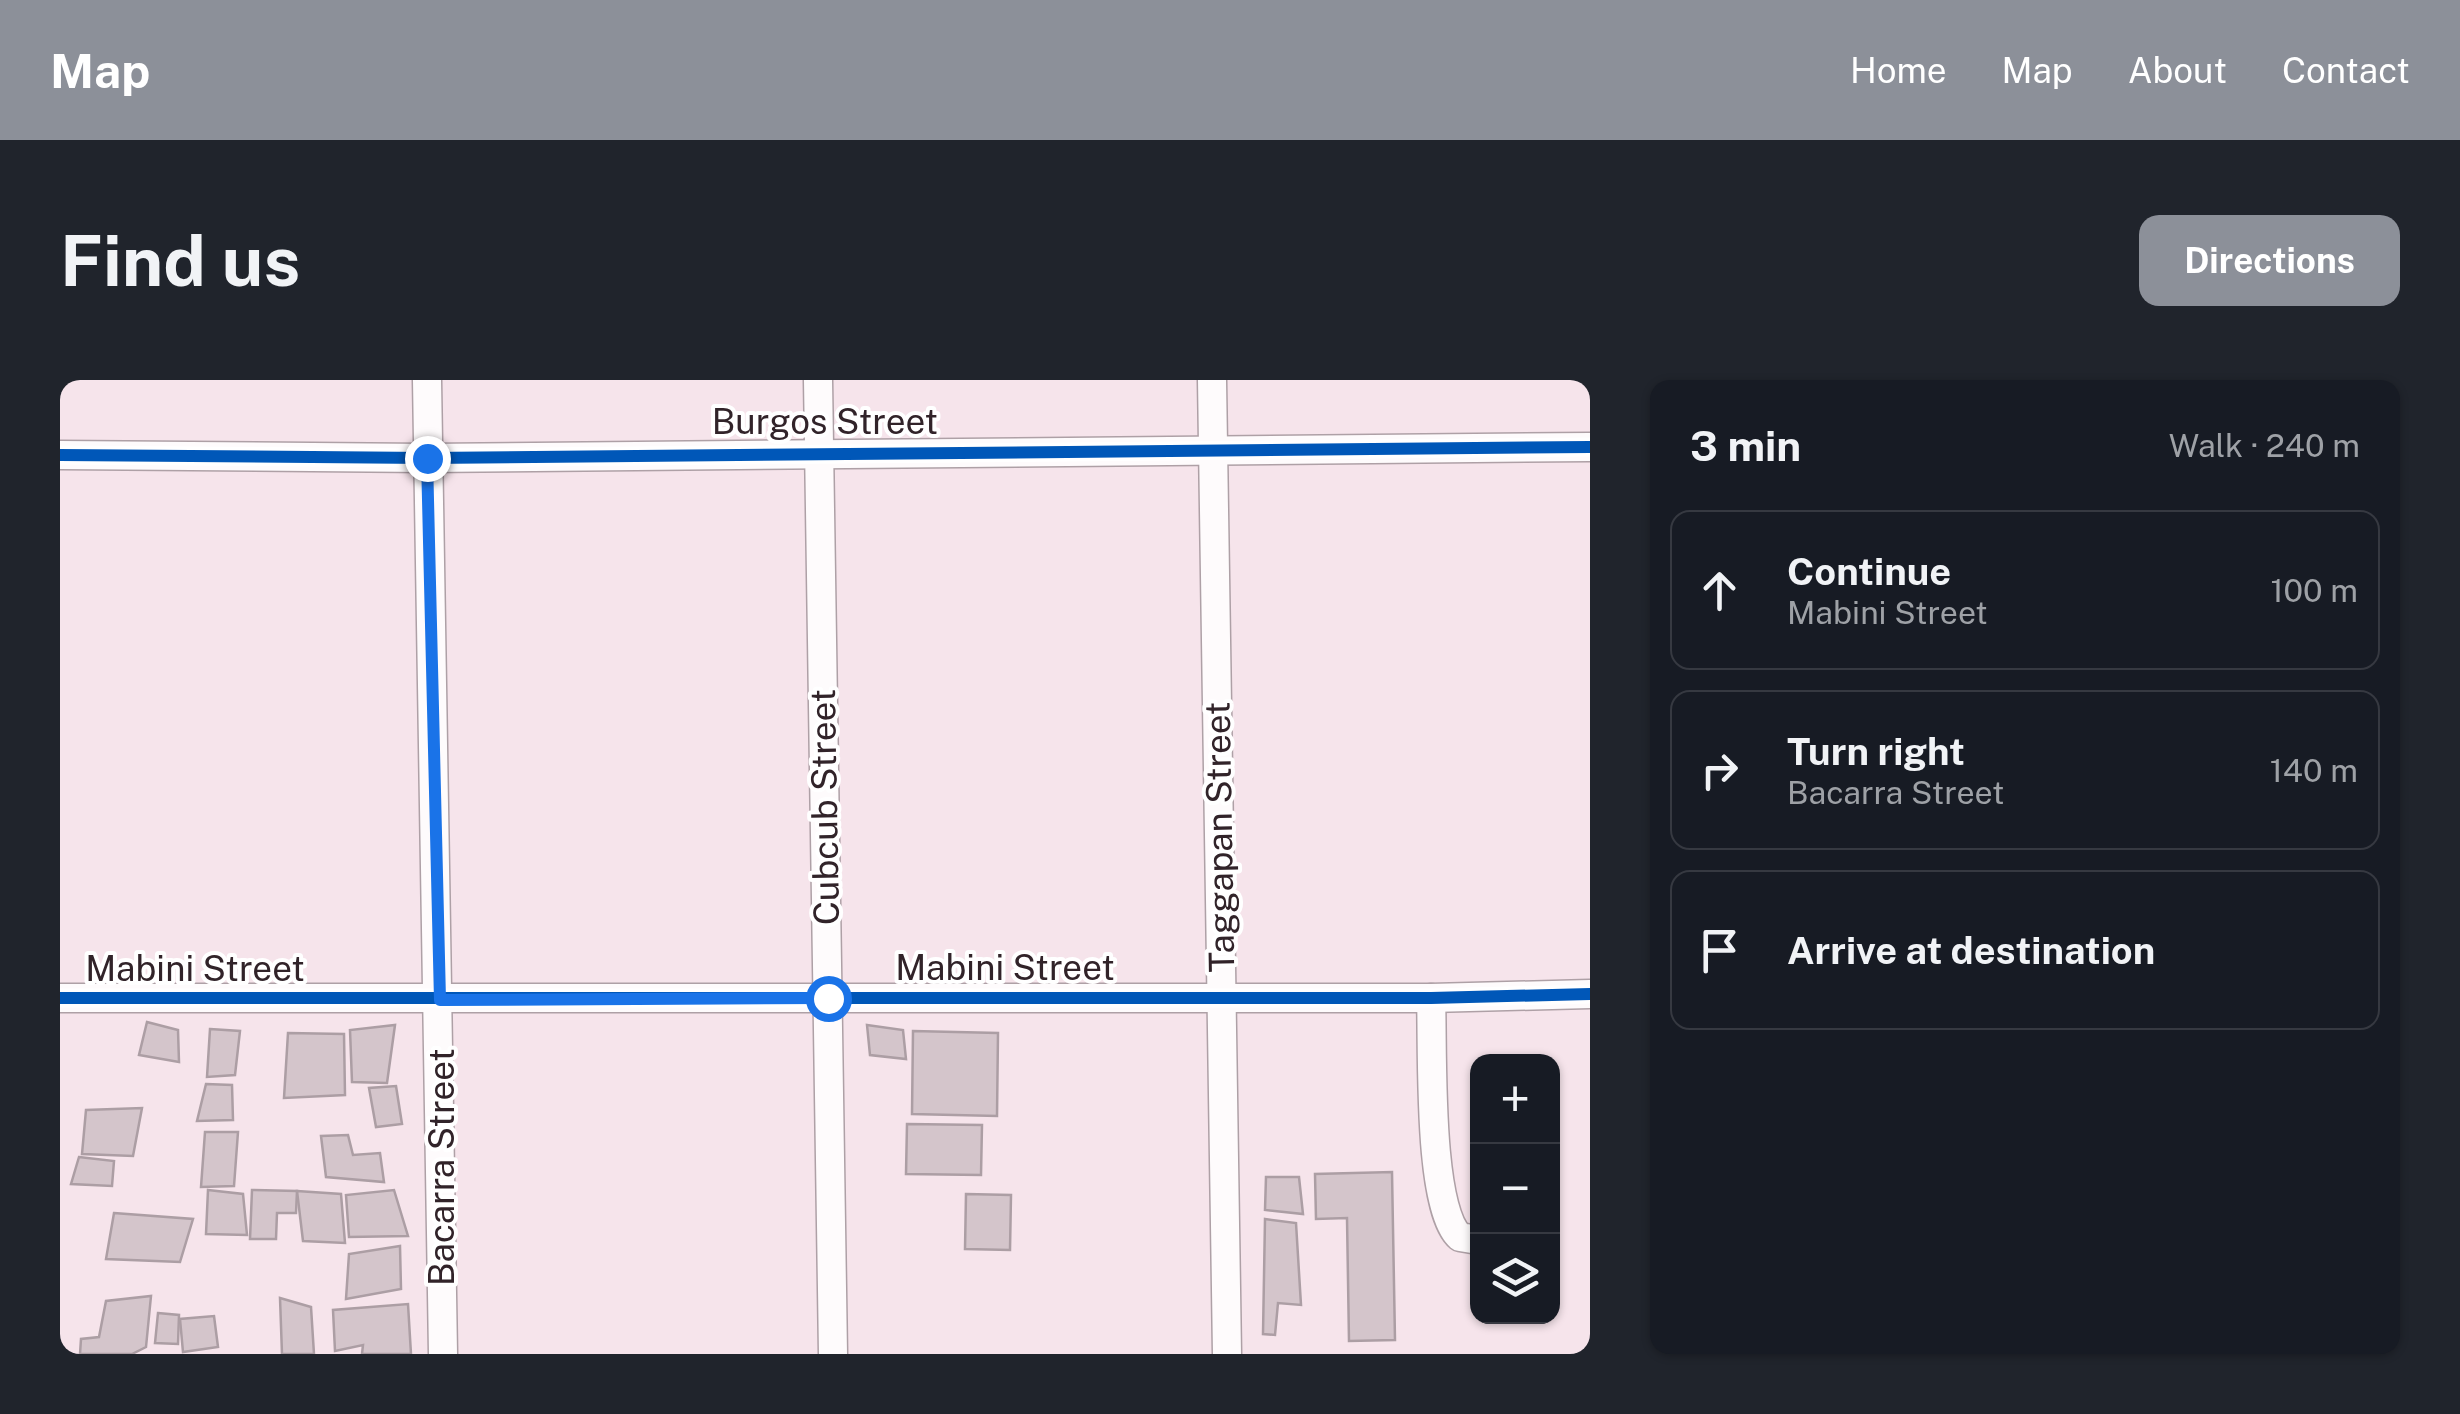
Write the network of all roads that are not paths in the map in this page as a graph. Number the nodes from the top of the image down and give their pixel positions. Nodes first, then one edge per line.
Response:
1 (426, 380) edge
2 (818, 380) edge
3 (1212, 380) edge
4 (1590, 447) edge
5 (820, 451) junction
6 (1212, 452) junction
7 (60, 455) edge
8 (427, 458) junction
9 (1590, 994) edge
10 (60, 998) edge
11 (828, 998) junction
12 (1223, 998) junction
13 (1431, 998) junction
14 (440, 1000) junction
15 (1470, 1239) edge
16 (443, 1354) edge
17 (833, 1354) edge
18 (1227, 1354) edge

1 - 8 street, Bacarra Street
2 - 5 street, Cubcub Street
3 - 6 street, Taggapan Street
4 - 6 street, Burgos Street
5 - 6 street, Burgos Street
5 - 8 street, Burgos Street
5 - 11 street, Cubcub Street
6 - 12 street, Taggapan Street
7 - 8 street, Burgos Street
8 - 14 street, Bacarra Street
9 - 13 street, Mabini Street
10 - 14 street, Mabini Street
11 - 12 street, Mabini Street
11 - 14 street, Mabini Street
11 - 17 street, Cubcub Street
12 - 13 street, Mabini Street
12 - 18 street, Taggapan Street
13 - 15 street
14 - 16 street, Bacarra Street

